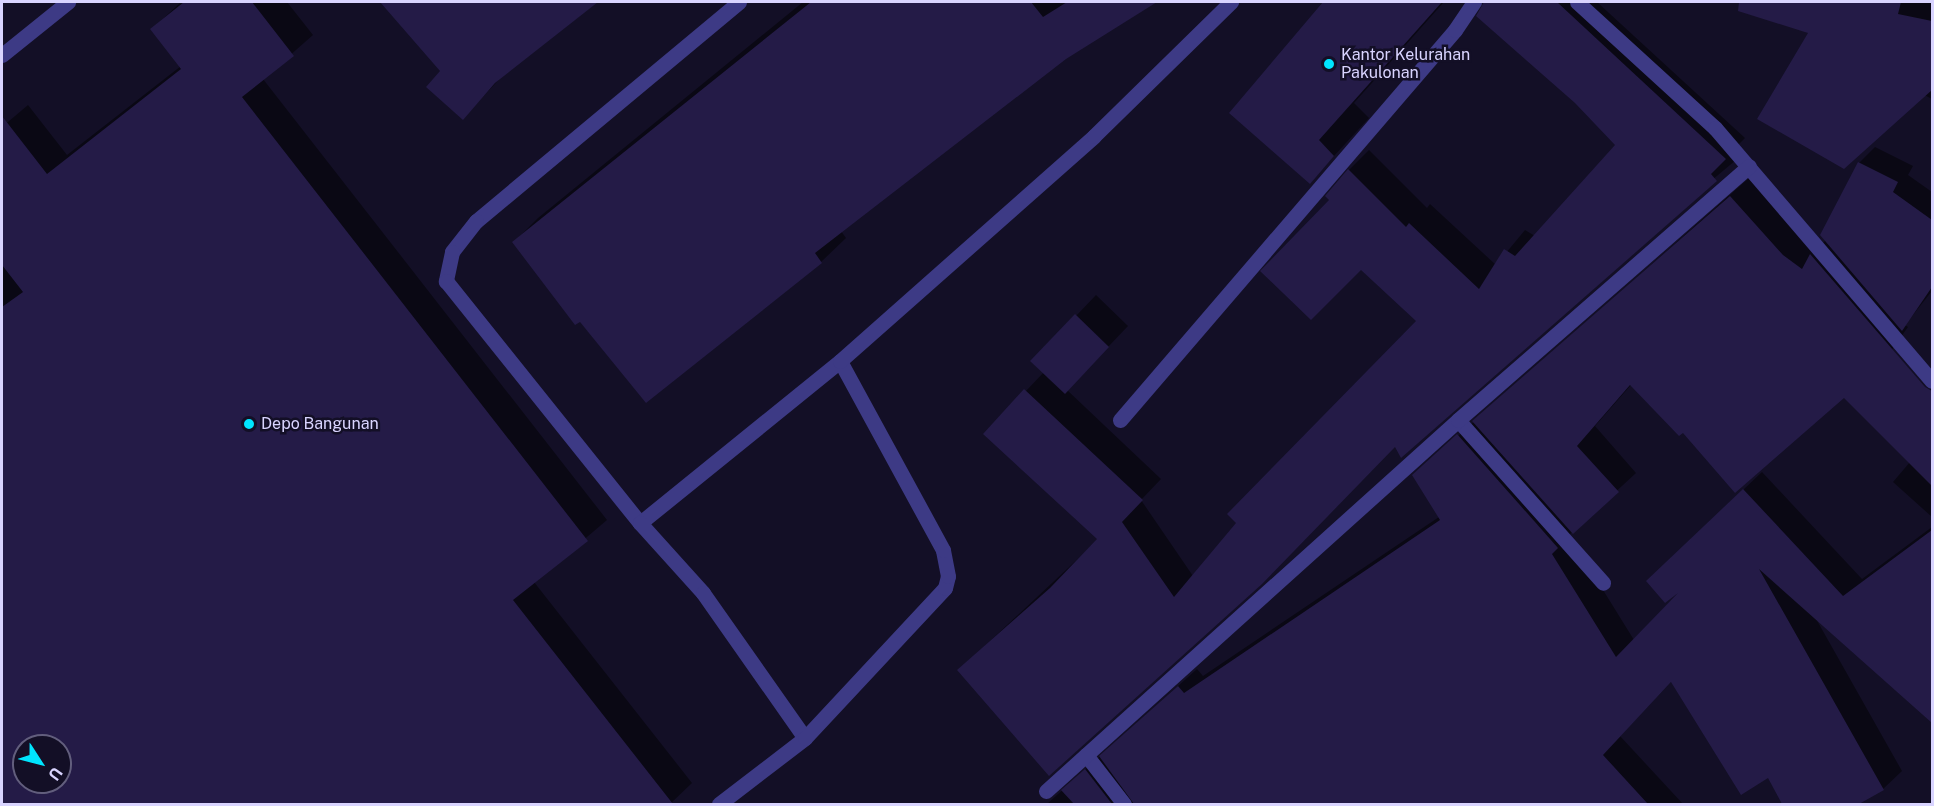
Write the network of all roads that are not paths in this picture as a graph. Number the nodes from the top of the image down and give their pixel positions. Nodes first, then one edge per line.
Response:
1 (68, 2) edge
2 (739, 2) edge
3 (1231, 2) edge
4 (1474, 2) edge
5 (1577, 2) edge
6 (2, 55) edge
7 (1749, 166) junction
8 (840, 360) junction
9 (1932, 381) edge
10 (1119, 420) dead end
11 (1458, 420) junction
12 (640, 523) junction
13 (1603, 583) dead end
14 (805, 738) junction
15 (1086, 755) junction
16 (1046, 791) dead end
17 (719, 804) edge
18 (1124, 804) edge

1 - 6 street
2 - 12 street
3 - 8 street
4 - 10 street
5 - 7 street
7 - 9 street
7 - 11 street
8 - 12 street
8 - 14 street
11 - 13 street
11 - 15 street
12 - 14 street
14 - 17 street
15 - 16 street
15 - 18 street

